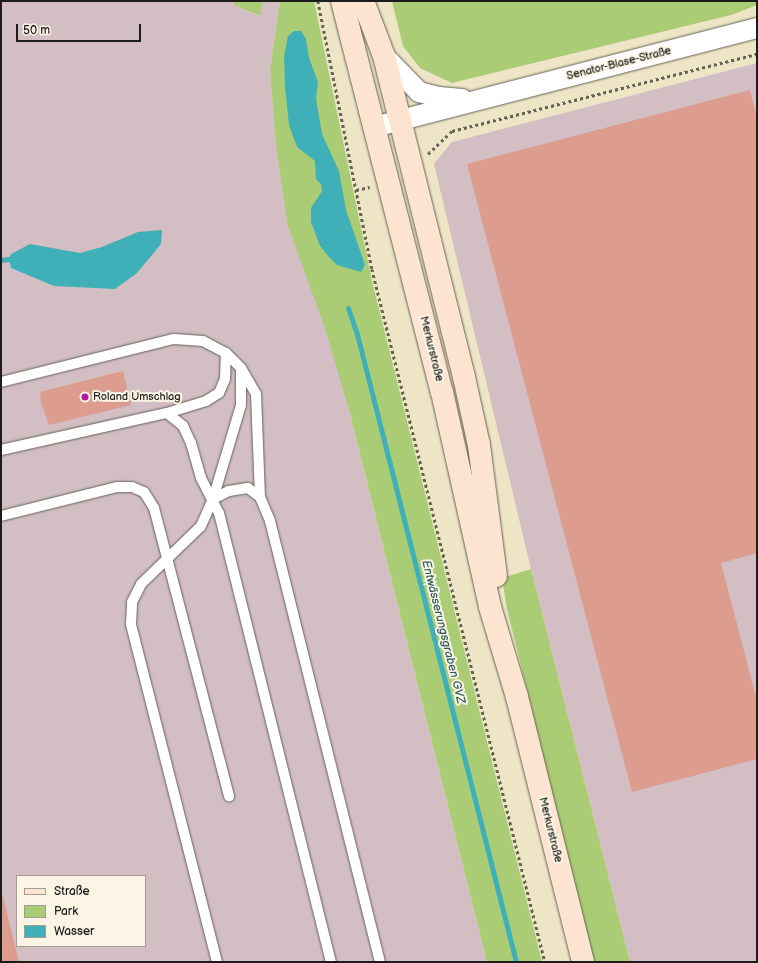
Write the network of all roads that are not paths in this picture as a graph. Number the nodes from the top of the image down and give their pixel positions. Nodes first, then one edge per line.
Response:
1 (342, 1) edge
2 (363, 1) edge
3 (757, 28) edge
4 (384, 56) junction
5 (480, 100) junction
6 (399, 119) junction
7 (374, 127) junction
8 (226, 354) junction
9 (241, 368) junction
10 (1, 382) edge
11 (166, 413) junction
12 (1, 450) edge
13 (260, 498) junction
14 (214, 499) junction
15 (1, 516) edge
16 (168, 558) junction
17 (517, 697) junction
18 (229, 796) dead end
19 (216, 962) edge
20 (331, 962) edge
21 (380, 962) edge
22 (583, 962) edge

1 - 7 street, Merkurstraße
2 - 4 street, Merkurstraße
3 - 5 street, Senator-Blase-Straße
4 - 5 street, Senator-Blase-Straße
4 - 6 street, Merkurstraße
5 - 6 street, Senator-Blase-Straße
6 - 7 street, Senator-Blase-Straße
6 - 17 street, Merkurstraße
7 - 17 street, Merkurstraße
8 - 9 lane
8 - 10 lane
8 - 11 lane
9 - 13 lane
9 - 14 lane
11 - 12 lane
11 - 14 lane
13 - 14 lane
13 - 21 lane
14 - 16 lane
14 - 20 lane
15 - 16 lane
16 - 18 lane
16 - 19 lane
17 - 22 street, Merkurstraße

